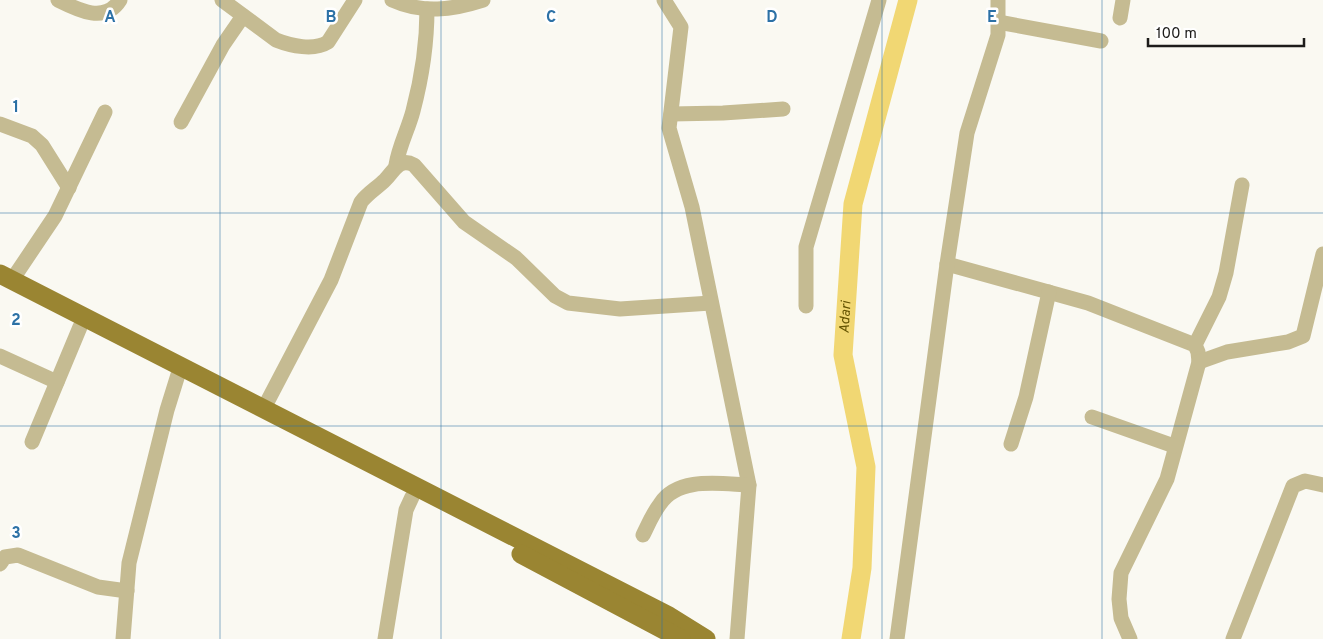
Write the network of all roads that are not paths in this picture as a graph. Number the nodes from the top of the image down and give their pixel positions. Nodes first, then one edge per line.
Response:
1 (58, 0) edge
2 (120, 0) edge
3 (222, 0) edge
4 (355, 0) edge
5 (392, 0) edge
6 (483, 0) edge
7 (664, 0) edge
8 (879, 0) edge
9 (998, 0) edge
10 (1123, 0) edge
11 (424, 5) edge
12 (243, 16) junction
13 (1120, 18) dead end
14 (998, 22) junction
15 (1101, 41) dead end
16 (783, 109) dead end
17 (105, 112) dead end
18 (671, 114) junction
19 (181, 122) dead end
20 (0, 124) edge
21 (396, 165) junction
22 (1242, 184) dead end
23 (68, 188) junction
24 (1322, 262) edge
25 (946, 264) junction
26 (4, 280) edge
27 (1049, 292) junction
28 (712, 303) junction
29 (806, 306) dead end
30 (80, 328) junction
31 (1195, 345) junction
32 (0, 356) edge
33 (1199, 362) junction
34 (179, 372) junction
35 (57, 382) junction
36 (264, 408) junction
37 (1092, 417) dead end
38 (32, 442) dead end
39 (1011, 444) dead end
40 (1174, 446) junction
41 (749, 485) junction
42 (1323, 485) edge
43 (412, 497) junction
44 (643, 535) dead end
45 (0, 564) edge
46 (127, 590) junction
47 (123, 639) edge
48 (385, 639) edge
49 (681, 639) edge
50 (706, 639) edge
51 (737, 639) edge
52 (897, 639) edge
53 (1130, 639) edge
54 (1233, 639) edge

1 - 2 street
3 - 12 street
4 - 12 street
5 - 11 street
6 - 11 street
7 - 18 street
8 - 29 street
9 - 14 street
10 - 13 street
11 - 21 street
12 - 19 street
14 - 15 street
14 - 25 street
16 - 18 street
17 - 23 street
18 - 28 street
20 - 23 street
21 - 28 street
21 - 36 street
22 - 31 street
23 - 26 street
24 - 33 street
25 - 27 street
25 - 52 street
26 - 30 main road
26 - 34 main road
27 - 31 street
27 - 39 street
28 - 41 street
30 - 34 main road
30 - 35 street
31 - 33 street
32 - 35 street
33 - 40 street
34 - 36 main road
34 - 43 main road
34 - 46 street
35 - 38 street
36 - 50 main road
37 - 40 street
40 - 53 street
41 - 44 street
41 - 51 street
42 - 54 street
43 - 48 street
43 - 49 main road
45 - 46 street
46 - 47 street

